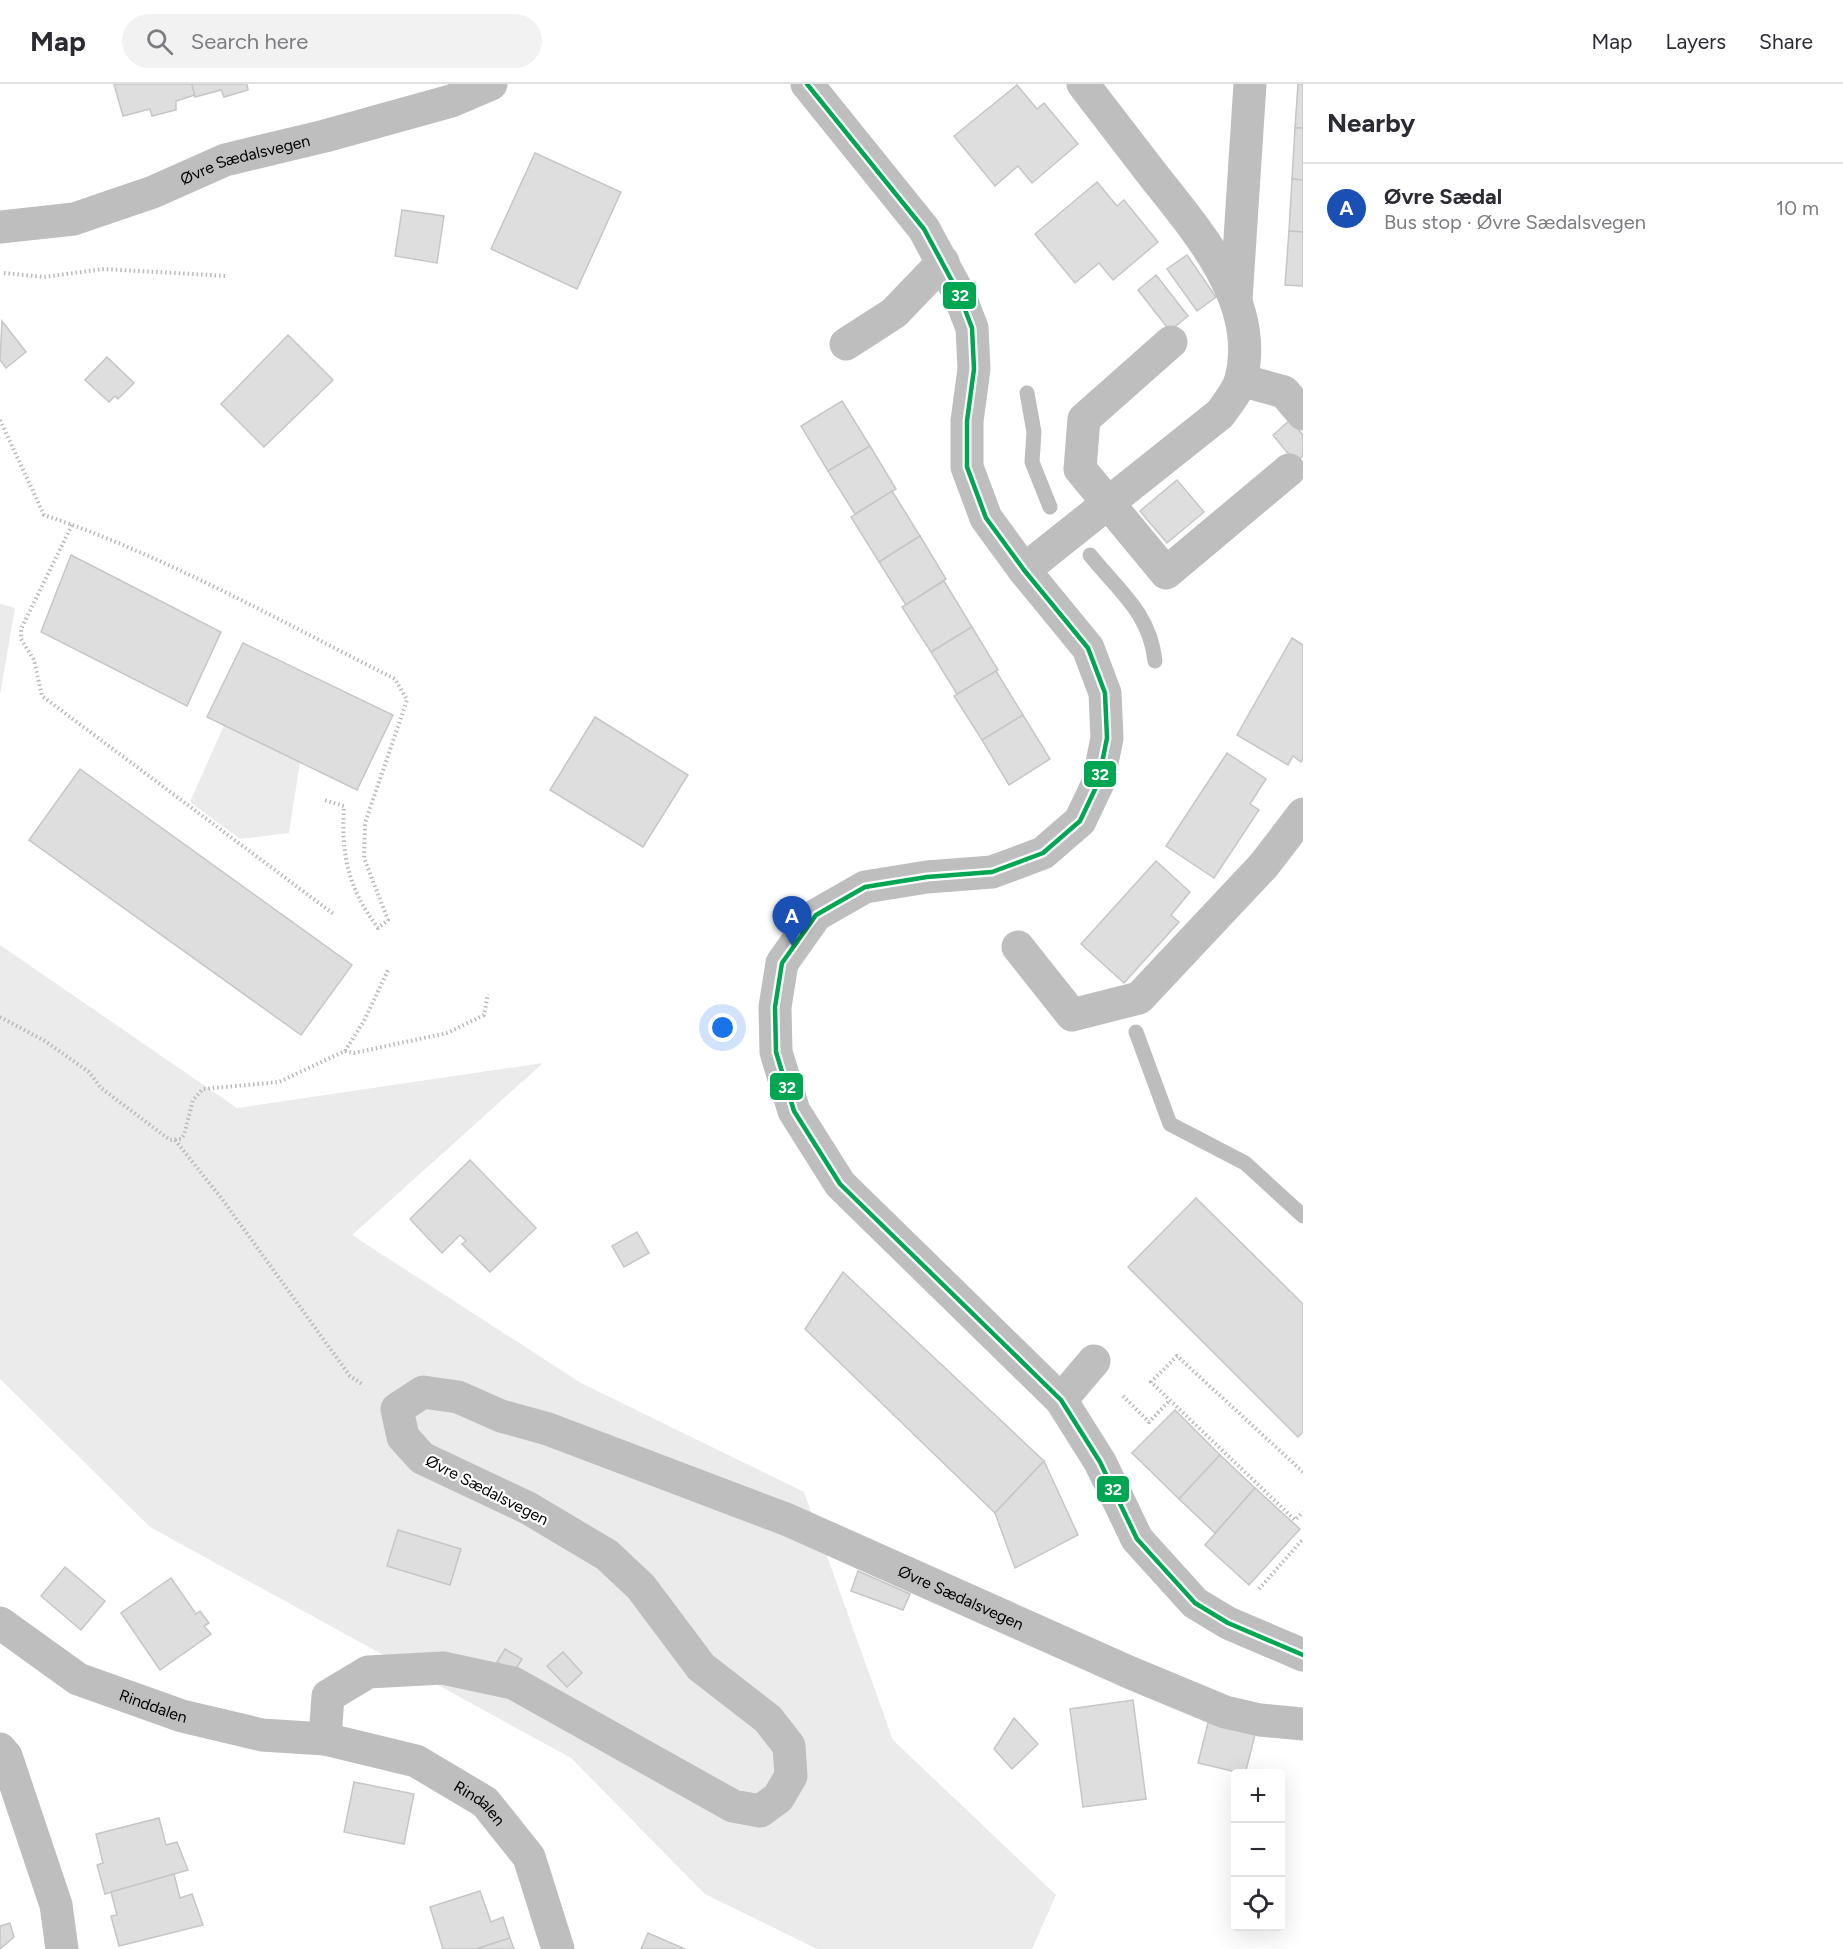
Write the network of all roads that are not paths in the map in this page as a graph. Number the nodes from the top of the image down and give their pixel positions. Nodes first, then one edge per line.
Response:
1 (491, 84) edge
2 (807, 84) edge
3 (1083, 84) edge
4 (1250, 84) edge
5 (0, 227) edge
6 (943, 262) junction
7 (1236, 302) junction
8 (1172, 342) dead end
9 (846, 344) dead end
10 (1241, 380) junction
11 (1303, 414) edge
12 (1288, 470) dead end
13 (1107, 504) junction
14 (1024, 570) junction
15 (1303, 814) edge
16 (1018, 947) dead end
17 (1094, 1361) dead end
18 (1061, 1400) junction
19 (0, 1623) edge
20 (1303, 1655) edge
21 (1303, 1724) edge
22 (325, 1739) junction
23 (0, 1749) edge
24 (62, 1949) edge
25 (558, 1949) edge

1 - 5 street, Øvre Sædalsvegen
2 - 6 street
3 - 7 street
4 - 7 street
6 - 9 street
6 - 14 street
7 - 10 street
8 - 13 street
10 - 11 street
10 - 13 street
12 - 13 street
13 - 14 street
14 - 18 street
15 - 16 street
17 - 18 street
18 - 20 street
19 - 22 street, Rinddalen
21 - 22 street, Øvre Sædalsvegen
22 - 25 street, Rindalen
23 - 24 street

